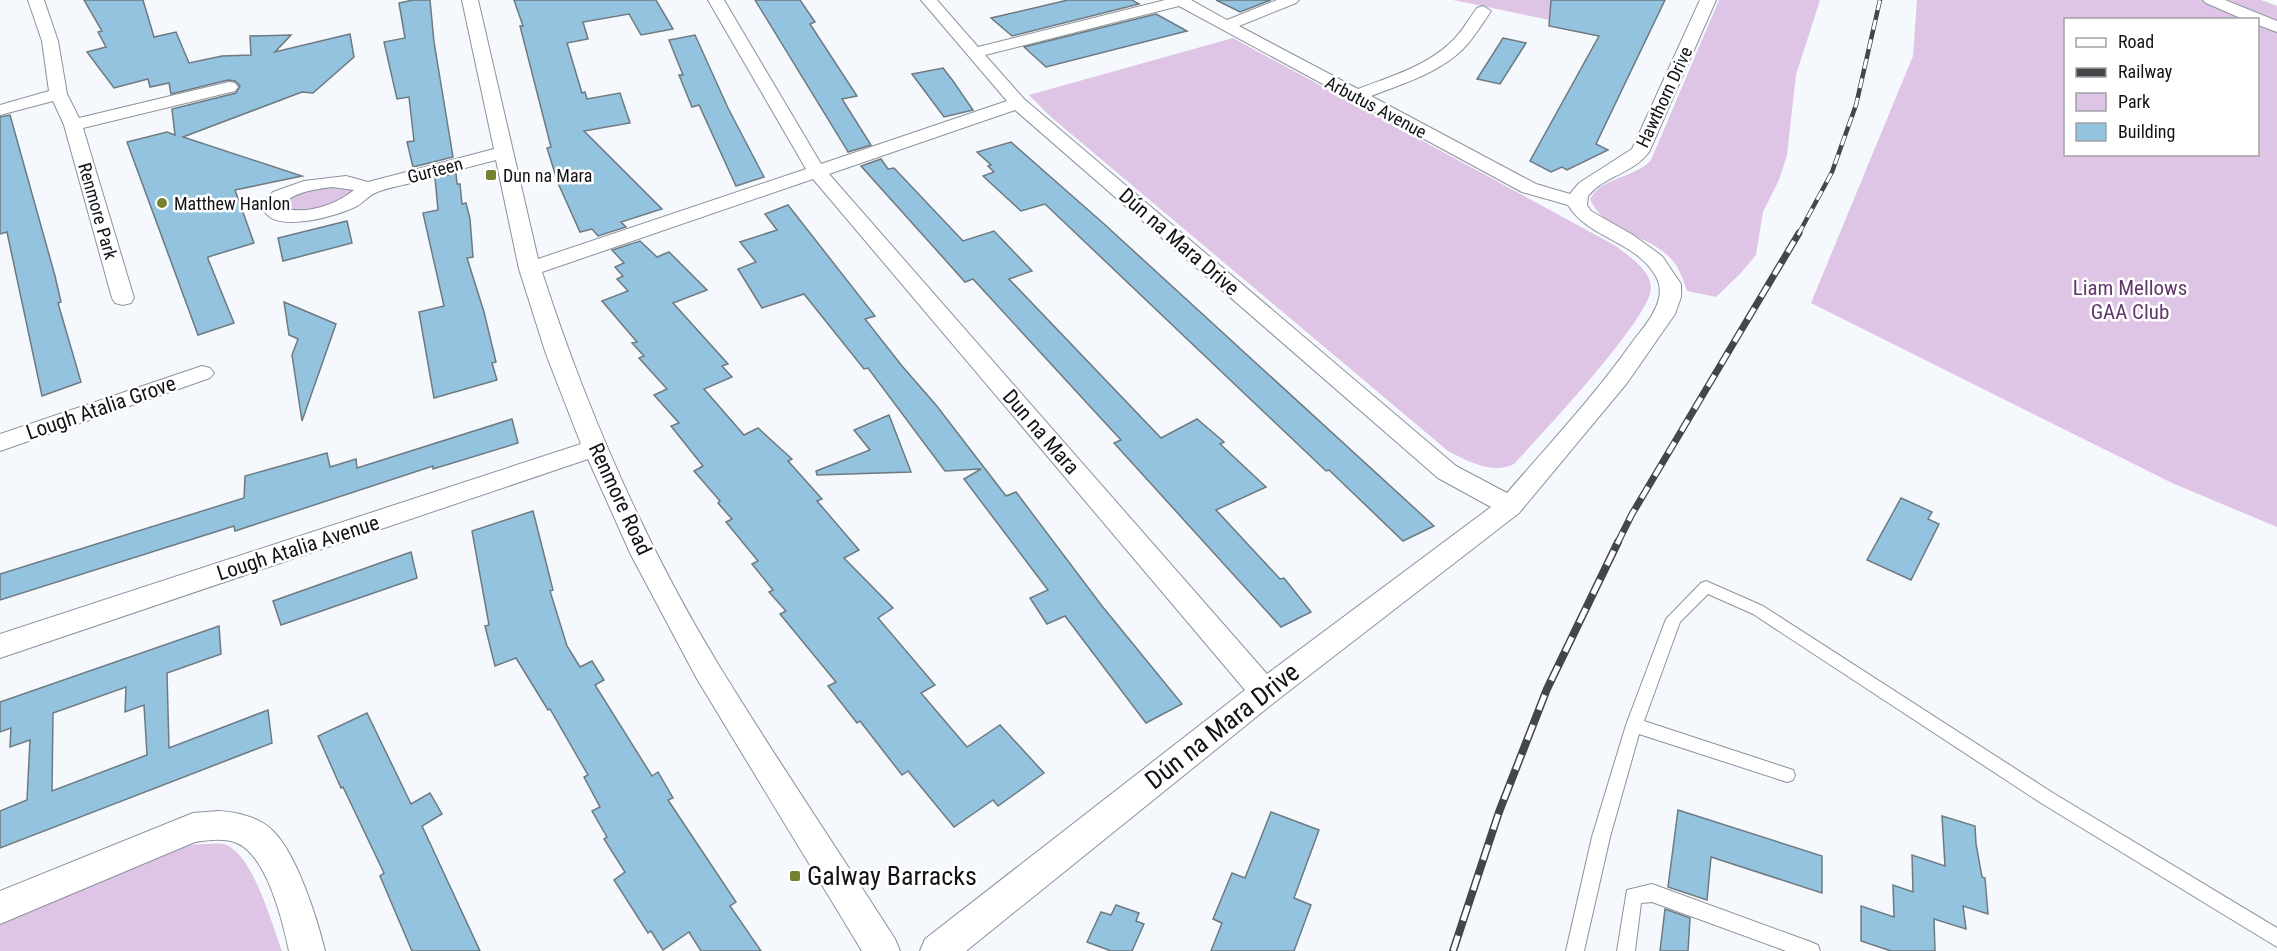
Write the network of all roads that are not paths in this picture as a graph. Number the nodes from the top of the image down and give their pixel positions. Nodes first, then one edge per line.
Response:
1 (36, 0) edge
2 (470, 0) edge
3 (716, 0) edge
4 (929, 0) edge
5 (1179, 0) edge
6 (1291, 0) edge
7 (1708, 0) edge
8 (2211, 0) edge
9 (1483, 11) dead end
10 (2255, 18) edge
11 (2259, 20) edge
12 (1225, 26) junction
13 (2277, 27) edge
14 (973, 53) junction
15 (230, 87) dead end
16 (58, 94) junction
17 (1355, 96) junction
18 (1018, 103) junction
19 (0, 110) edge
20 (73, 125) junction
21 (503, 152) junction
22 (818, 171) junction
23 (366, 189) dead end
24 (1578, 202) junction
25 (530, 269) junction
26 (123, 298) dead end
27 (202, 373) dead end
28 (0, 443) edge
29 (595, 448) junction
30 (1510, 506) junction
31 (0, 646) edge
32 (1265, 692) junction
33 (1634, 725) junction
34 (1787, 775) dead end
35 (0, 908) edge
36 (2277, 938) edge
37 (308, 951) edge
38 (882, 951) edge
39 (938, 951) edge
40 (1575, 951) edge
41 (1626, 951) edge
42 (1811, 951) edge

1 - 16 street, Renmore Park
2 - 21 street, Renmore Road
3 - 22 street, Dun na Mara
4 - 14 street, Dún na Mara Drive
5 - 12 street, Arbutus Avenue
5 - 14 street
6 - 12 street
7 - 24 street, Hawthorn Drive
8 - 10 street
9 - 17 street
11 - 13 street
12 - 17 street, Arbutus Avenue
14 - 18 street, Dún na Mara Drive
15 - 20 street
16 - 19 street
16 - 20 street, Renmore Park
17 - 24 street, Arbutus Avenue
18 - 22 street
18 - 30 street, Dún na Mara Drive
20 - 26 street, Renmore Park
21 - 23 street, Gurteen
21 - 25 street, Renmore Road
22 - 25 street
22 - 32 street, Dun na Mara
24 - 30 street, Dún na Mara Drive
25 - 29 street, Renmore Road
27 - 28 street, Lough Atalia Grove
29 - 31 street, Lough Atalia Avenue
29 - 38 street, Renmore Road
30 - 32 street, Dún na Mara Drive
32 - 39 street, Dún na Mara Drive
33 - 34 lane
33 - 36 lane
33 - 40 lane
35 - 37 street
41 - 42 lane

